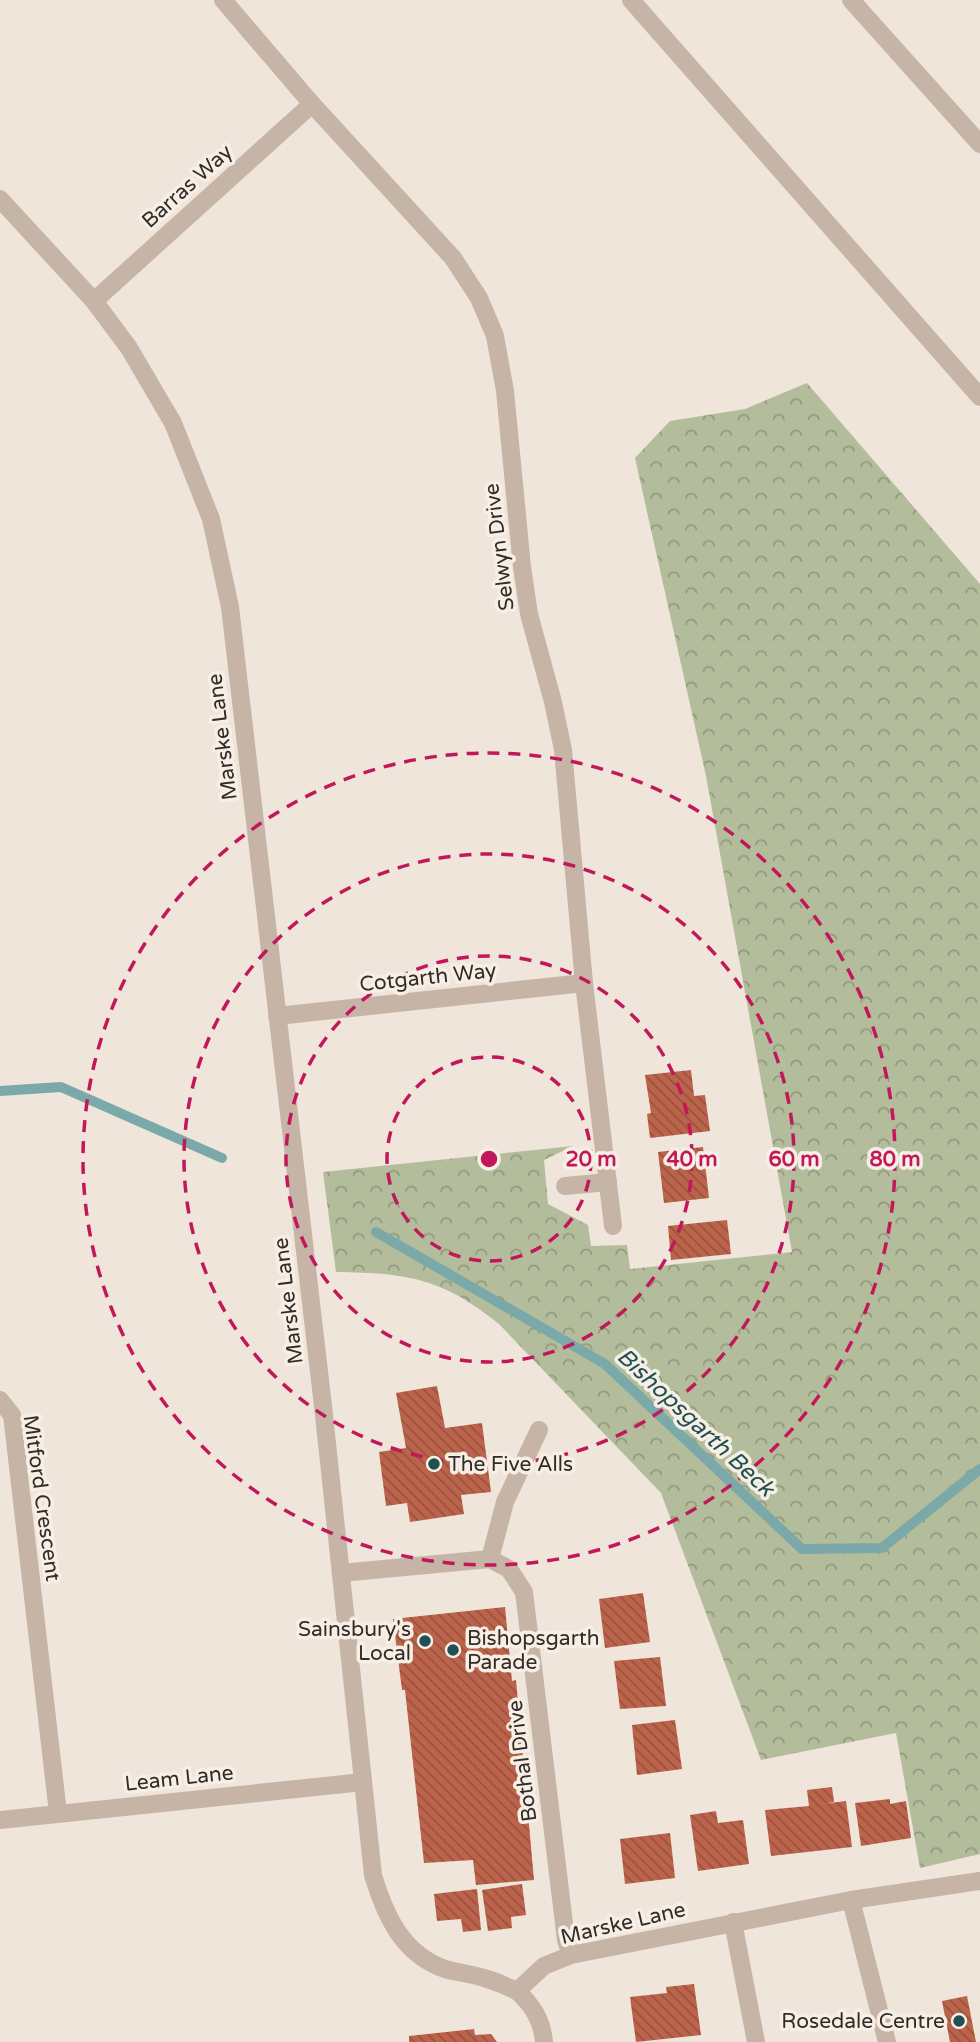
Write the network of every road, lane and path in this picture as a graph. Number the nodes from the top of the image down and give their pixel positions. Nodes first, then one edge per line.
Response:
1 (223, 0) edge
2 (631, 0) edge
3 (851, 0) edge
4 (312, 104) junction
5 (976, 133) edge
6 (0, 199) edge
7 (93, 302) junction
8 (980, 397) edge
9 (584, 983) junction
10 (277, 1016) junction
11 (608, 1182) junction
12 (565, 1186) dead end
13 (612, 1226) dead end
14 (0, 1400) edge
15 (539, 1430) dead end
16 (490, 1559) junction
17 (341, 1573) junction
18 (363, 1782) junction
19 (58, 1813) junction
20 (0, 1820) edge
21 (980, 1881) edge
22 (851, 1900) junction
23 (733, 1922) junction
24 (572, 1955) junction
25 (517, 1991) junction
26 (544, 2042) edge
27 (756, 2042) edge
28 (887, 2042) edge

1 - 4 street, Selwyn Drive
2 - 8 street
3 - 5 street
4 - 7 street, Barras Way
4 - 9 street, Selwyn Drive
6 - 7 street, Marske Lane
7 - 10 street, Marske Lane
9 - 10 street, Cotgarth Way
9 - 11 street, Selwyn Drive
10 - 17 street, Marske Lane
11 - 12 street
11 - 13 street, Selwyn Drive
14 - 19 street, Mitford Crescent
15 - 16 street
16 - 17 street
16 - 24 street, Bothal Drive
17 - 18 street, Marske Lane
18 - 19 street, Leam Lane
18 - 25 street, Marske Lane
19 - 20 street, Leam Lane
21 - 22 street, Marske Lane
22 - 23 street, Marske Lane
22 - 28 street
23 - 24 street, Marske Lane
23 - 27 street
24 - 25 street, Marske Lane
25 - 26 street

